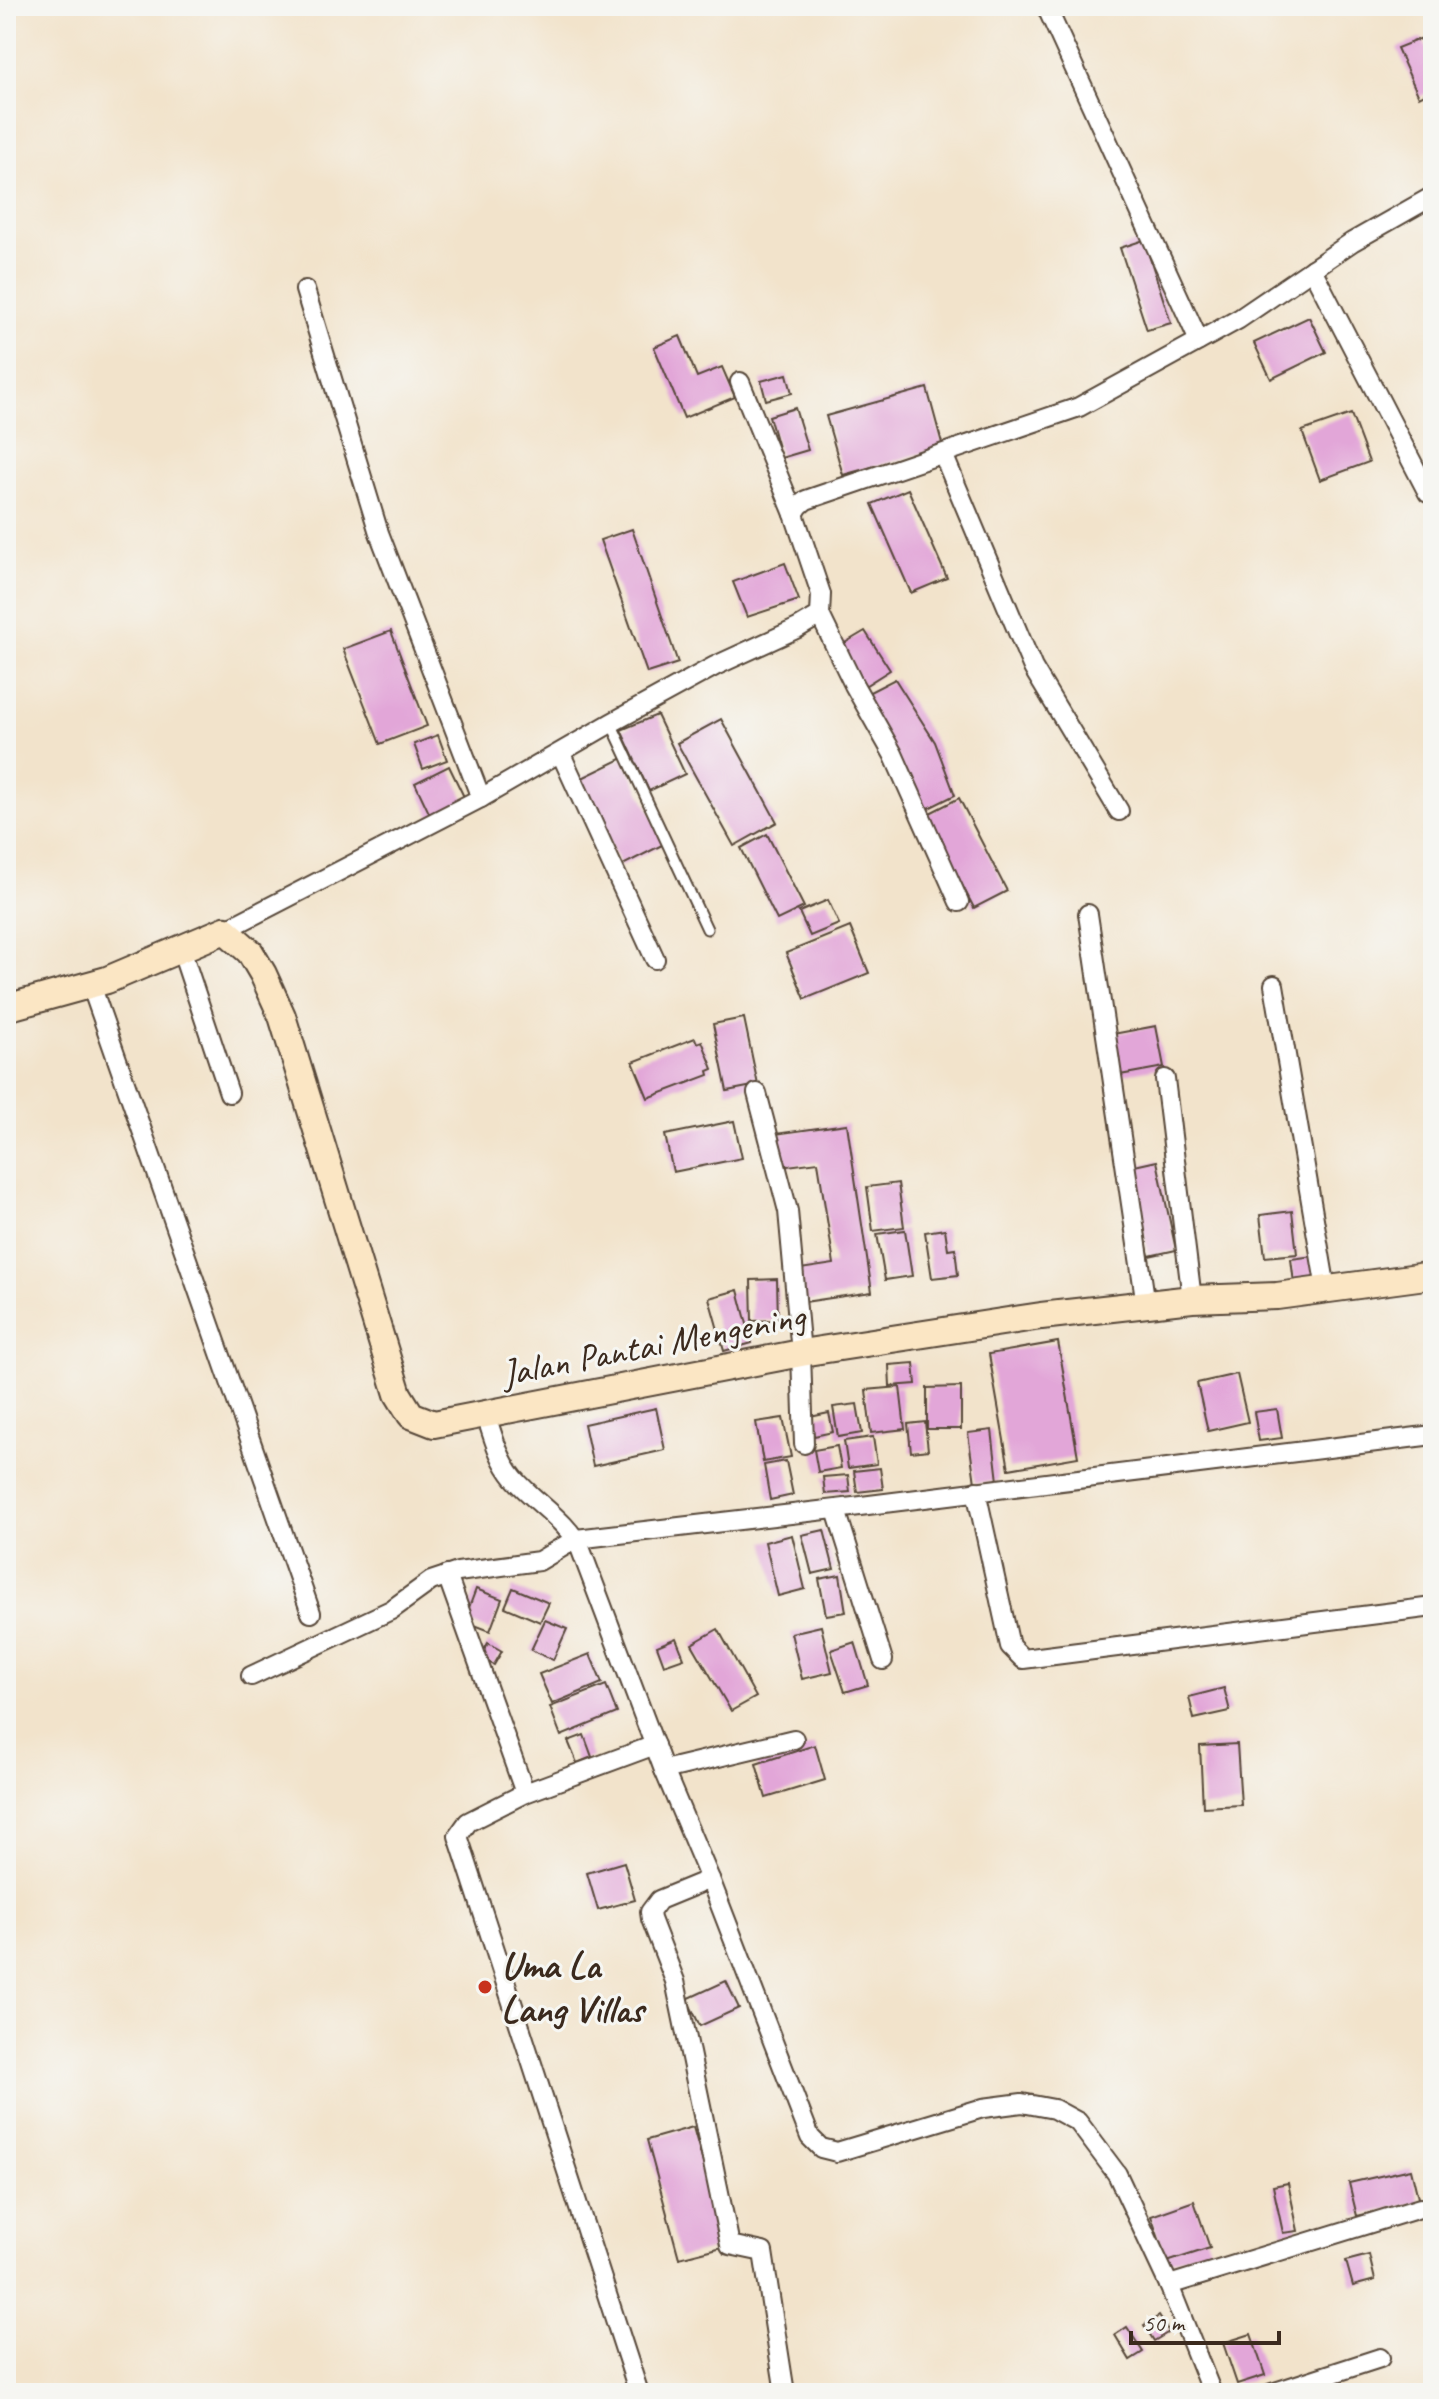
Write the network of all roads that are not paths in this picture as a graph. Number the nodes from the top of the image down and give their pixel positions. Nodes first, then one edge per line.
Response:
1 (1046, 6) edge
2 (1433, 196) edge
3 (1312, 269) junction
4 (305, 290) dead end
5 (1199, 341) junction
6 (740, 382) dead end
7 (943, 454) junction
8 (1428, 493) dead end
9 (794, 514) junction
10 (820, 615) junction
11 (611, 723) junction
12 (561, 754) junction
13 (481, 798) junction
14 (1119, 811) dead end
15 (959, 902) dead end
16 (1088, 914) dead end
17 (707, 929) dead end
18 (225, 930) junction
19 (181, 949) junction
20 (655, 959) dead end
21 (91, 985) junction
22 (1274, 985) dead end
23 (6, 1008) edge
24 (1165, 1079) dead end
25 (229, 1093) dead end
26 (757, 1093) dead end
27 (1433, 1275) edge
28 (1326, 1289) junction
29 (1192, 1299) junction
30 (1146, 1305) junction
31 (801, 1353) junction
32 (486, 1415) junction
33 (1433, 1435) edge
34 (804, 1444) dead end
35 (976, 1491) junction
36 (836, 1510) junction
37 (579, 1544) junction
38 (447, 1575) junction
39 (1433, 1607) edge
40 (311, 1613) dead end
41 (883, 1660) dead end
42 (251, 1676) dead end
43 (794, 1739) dead end
44 (655, 1745) junction
45 (664, 1770) junction
46 (525, 1793) junction
47 (710, 1879) junction
48 (1420, 2208) dead end
49 (1169, 2285) junction
50 (1380, 2358) dead end
51 (639, 2393) edge
52 (785, 2393) edge
53 (1212, 2393) edge
54 (1272, 2393) edge

1 - 5 street
2 - 3 street
3 - 5 street
3 - 8 street
4 - 13 street
5 - 7 street
6 - 9 street
7 - 9 street
7 - 14 street
9 - 10 street
10 - 11 street
10 - 15 street
11 - 12 street
11 - 17 lane
12 - 13 street
12 - 20 street
13 - 18 street
16 - 30 street
18 - 19 street
18 - 32 street, Jalan Pantai Mengening
19 - 21 street
19 - 25 street
21 - 23 street
21 - 40 street
22 - 28 street
24 - 29 street
26 - 31 street
27 - 28 street, Jalan Pantai Mengening
28 - 29 street, Jalan Pantai Mengening
29 - 30 street, Jalan Pantai Mengening
30 - 31 street, Jalan Pantai Mengening
31 - 32 street, Jalan Pantai Mengening
31 - 34 street
32 - 37 street
33 - 35 street
35 - 36 street
35 - 39 street
36 - 37 street
36 - 41 street
37 - 38 street
37 - 44 street
38 - 42 street
38 - 46 street
43 - 45 street
44 - 45 street
44 - 46 street
45 - 47 street
46 - 51 street
47 - 49 street
47 - 52 street
48 - 49 street
49 - 53 street
50 - 54 street

